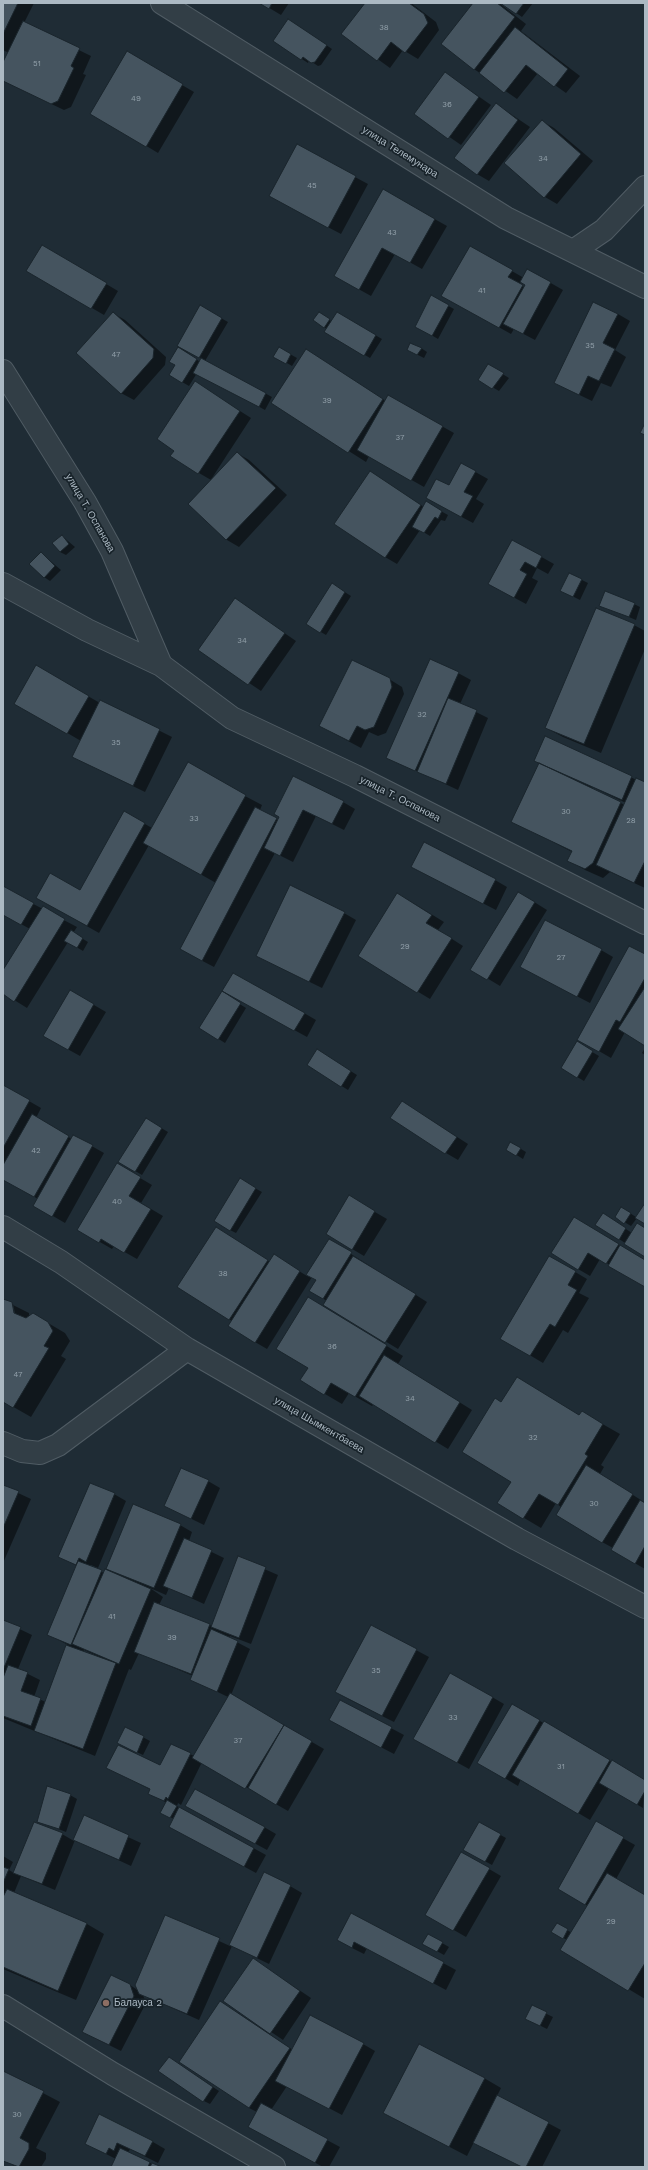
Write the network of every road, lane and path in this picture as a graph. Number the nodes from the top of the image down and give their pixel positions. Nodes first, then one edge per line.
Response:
1 (162, 3) edge
2 (645, 187) edge
3 (573, 250) junction
4 (645, 288) edge
5 (3, 371) edge
6 (3, 584) edge
7 (161, 664) junction
8 (645, 923) edge
9 (3, 1227) edge
10 (187, 1349) junction
11 (3, 1443) edge
12 (645, 1607) edge
13 (3, 2006) edge
14 (261, 2164) edge

1 - 3 street, улица Телемунара
2 - 3 street
3 - 4 street, улица Телемунара
5 - 7 street, улица Т. Оспанова
6 - 7 street, улица Т. Оспанова
7 - 8 street, улица Т. Оспанова
9 - 10 street, улица Шымкентбаева
10 - 11 street
10 - 12 street, улица Шымкентбаева
13 - 14 street

